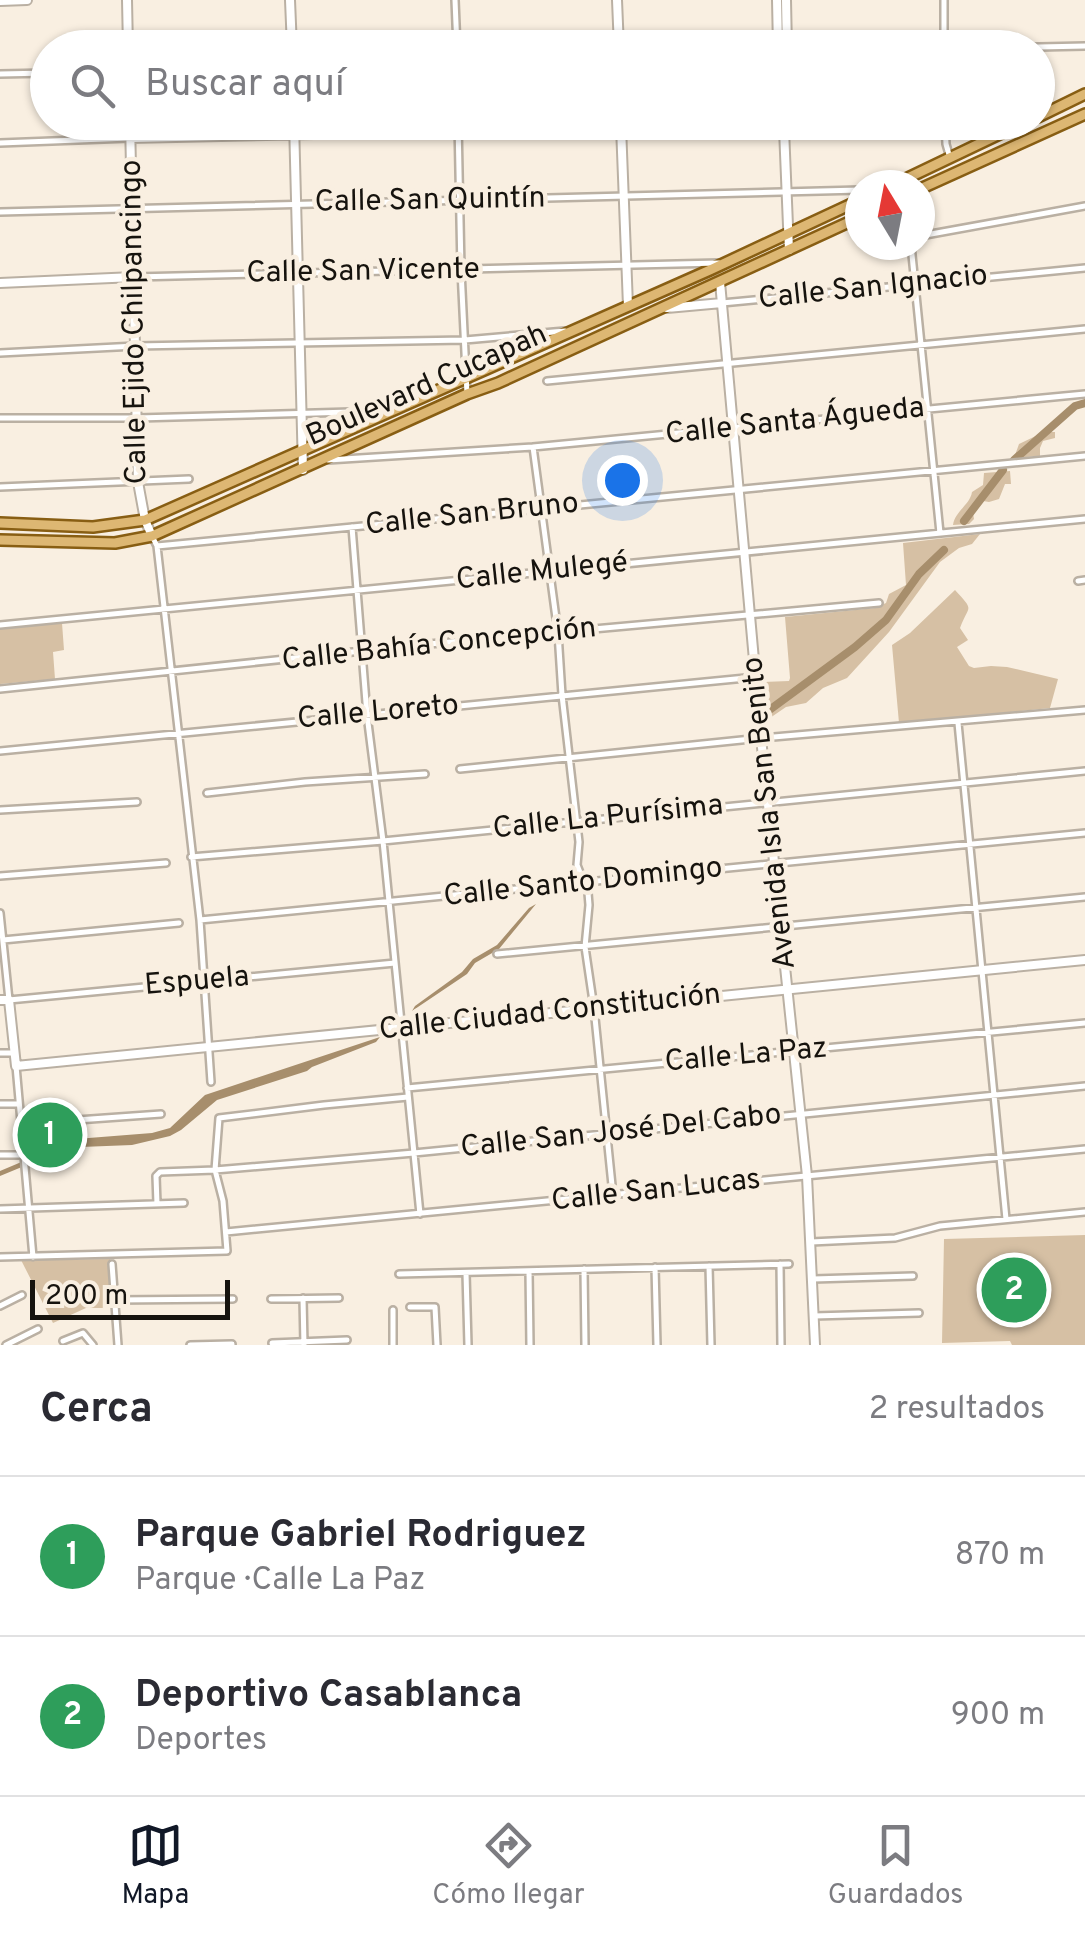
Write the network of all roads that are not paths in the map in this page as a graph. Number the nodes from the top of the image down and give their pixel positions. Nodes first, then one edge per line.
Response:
1 (27, 0) edge
2 (127, 0) edge
3 (290, 0) edge
4 (455, 0) edge
5 (618, 0) edge
6 (777, 0) edge
7 (786, 0) edge
8 (944, 0) edge
9 (0, 1) edge
10 (128, 30) edge
11 (291, 30) edge
12 (456, 30) edge
13 (619, 30) edge
14 (778, 30) edge
15 (787, 30) edge
16 (944, 30) edge
17 (1085, 46) edge
18 (1055, 47) edge
19 (30, 73) edge
20 (0, 74) edge
21 (1085, 94) edge
22 (1056, 108) joint
23 (1085, 114) edge
24 (1063, 124) junction
25 (1055, 128) edge
26 (78, 140) edge
27 (130, 140) edge
28 (294, 140) edge
29 (458, 140) edge
30 (621, 140) edge
31 (784, 140) edge
32 (946, 140) edge
33 (988, 140) edge
34 (1028, 140) edge
35 (0, 143) edge
36 (950, 158) junction
37 (925, 170) edge
38 (935, 182) edge
39 (845, 191) edge
40 (786, 193) junction
41 (623, 198) junction
42 (459, 200) junction
43 (296, 204) junction
44 (1085, 206) edge
45 (845, 207) edge
46 (132, 208) junction
47 (0, 212) edge
48 (845, 224) edge
49 (935, 233) edge
50 (788, 234) junction
51 (789, 250) junction
52 (913, 260) edge
53 (727, 262) junction
54 (625, 265) junction
55 (1085, 268) edge
56 (461, 270) junction
57 (298, 273) junction
58 (134, 278) junction
59 (720, 282) junction
60 (0, 283) edge
61 (915, 284) junction
62 (722, 303) junction
63 (628, 306) junction
64 (660, 309) junction
65 (1085, 329) edge
66 (573, 331) junction
67 (465, 340) junction
68 (300, 344) junction
69 (136, 346) junction
70 (921, 346) junction
71 (0, 353) edge
72 (728, 364) junction
73 (493, 366) junction
74 (466, 376) junction
75 (546, 382) dead end
76 (498, 383) junction
77 (467, 394) junction
78 (1085, 394) edge
79 (926, 409) junction
80 (389, 411) junction
81 (302, 414) junction
82 (0, 418) edge
83 (138, 418) junction
84 (732, 427) junction
85 (533, 447) junction
86 (302, 450) junction
87 (1085, 456) edge
88 (325, 460) junction
89 (303, 470) junction
90 (933, 470) junction
91 (189, 478) dead end
92 (138, 482) junction
93 (0, 487) edge
94 (738, 490) junction
95 (542, 508) junction
96 (1085, 519) edge
97 (145, 520) junction
98 (0, 523) edge
99 (352, 526) junction
100 (940, 533) junction
101 (0, 540) edge
102 (155, 541) junction
103 (744, 552) junction
104 (550, 570) junction
105 (358, 591) junction
106 (879, 603) dead end
107 (164, 609) junction
108 (750, 615) junction
109 (0, 625) edge
110 (558, 633) junction
111 (363, 652) junction
112 (172, 672) junction
113 (756, 677) junction
114 (0, 689) edge
115 (562, 696) junction
116 (1085, 710) edge
117 (367, 715) junction
118 (958, 722) junction
119 (178, 734) junction
120 (761, 738) junction
121 (0, 751) edge
122 (569, 758) junction
123 (460, 768) dead end
124 (1085, 771) edge
125 (425, 774) dead end
126 (375, 777) junction
127 (964, 782) junction
128 (207, 793) dead end
129 (137, 802) dead end
130 (769, 802) junction
131 (0, 810) edge
132 (576, 820) junction
133 (1085, 834) edge
134 (383, 841) junction
135 (970, 845) junction
136 (191, 857) junction
137 (166, 863) dead end
138 (775, 864) junction
139 (0, 876) edge
140 (582, 882) junction
141 (1085, 897) edge
142 (389, 903) junction
143 (976, 908) junction
144 (0, 913) edge
145 (200, 920) junction
146 (179, 923) dead end
147 (781, 927) junction
148 (2, 940) edge
149 (585, 947) junction
150 (496, 954) dead end
151 (1085, 960) edge
152 (395, 963) junction
153 (982, 970) junction
154 (204, 982) junction
155 (788, 989) junction
156 (4, 1000) edge
157 (594, 1008) junction
158 (1085, 1023) edge
159 (401, 1027) junction
160 (988, 1032) junction
161 (209, 1046) junction
162 (794, 1052) junction
163 (0, 1053) edge
164 (14, 1053) junction
165 (16, 1066) junction
166 (600, 1070) junction
167 (211, 1082) dead end
168 (1085, 1086) edge
169 (407, 1088) junction
170 (994, 1095) junction
171 (408, 1097) junction
172 (0, 1104) edge
173 (19, 1104) junction
174 (161, 1114) dead end
175 (800, 1114) junction
176 (20, 1124) junction
177 (607, 1133) junction
178 (1085, 1149) edge
179 (414, 1152) junction
180 (0, 1156) edge
181 (24, 1157) junction
182 (1000, 1157) junction
183 (215, 1170) junction
184 (807, 1176) junction
185 (614, 1195) junction
186 (184, 1203) dead end
187 (158, 1204) junction
188 (0, 1209) edge
189 (29, 1209) junction
190 (1085, 1212) edge
191 (420, 1214) junction
192 (1006, 1219) junction
193 (226, 1232) junction
194 (811, 1242) junction
195 (0, 1257) edge
196 (33, 1257) junction
197 (112, 1264) dead end
198 (780, 1264) junction
199 (789, 1264) dead end
200 (708, 1266) junction
201 (655, 1267) junction
202 (584, 1269) junction
203 (529, 1271) junction
204 (466, 1272) junction
205 (400, 1274) dead end
206 (913, 1276) dead end
207 (813, 1279) junction
208 (22, 1295) dead end
209 (272, 1298) dead end
210 (303, 1298) junction
211 (339, 1298) dead end
212 (233, 1299) dead end
213 (115, 1300) junction
214 (0, 1306) edge
215 (410, 1307) dead end
216 (393, 1310) dead end
217 (920, 1313) dead end
218 (814, 1316) junction
219 (38, 1329) dead end
220 (347, 1340) dead end
221 (64, 1341) dead end
222 (272, 1342) dead end
223 (304, 1343) edge
224 (232, 1344) edge
225 (6, 1345) edge
226 (93, 1345) edge
227 (118, 1345) edge
228 (190, 1345) edge
229 (393, 1345) edge
230 (437, 1345) edge
231 (468, 1345) edge
232 (530, 1345) edge
233 (586, 1345) edge
234 (658, 1345) edge
235 (711, 1345) edge
236 (781, 1345) edge
237 (815, 1345) edge

1 - 9 street
2 - 10 street
3 - 11 street
4 - 12 street
5 - 13 street
6 - 14 street
7 - 15 street
8 - 16 street
17 - 18 street
19 - 20 street
21 - 22 main road
22 - 24 main road
23 - 24 main road
24 - 25 main road
26 - 35 street
27 - 46 street, Calle Ejido Chilpancingo
28 - 43 street
29 - 42 street
30 - 41 street
31 - 40 street
32 - 36 street
33 - 36 main road
34 - 38 main road
36 - 37 main road
39 - 40 street, Calle San Quintín
40 - 41 street, Calle San Quintín
40 - 50 street
41 - 42 street, Calle San Quintín
41 - 54 street
42 - 43 street, Calle San Quintín
42 - 56 street
43 - 46 street, Calle San Quintín
43 - 57 street
44 - 49 street
45 - 50 main road, Boulevard Cucapah
46 - 47 street, Calle San Quintín
46 - 58 street, Calle Ejido Chilpancingo
48 - 51 main road, Boulevard Cucapah
50 - 51 street
50 - 53 main road, Boulevard Cucapah
51 - 59 main road, Boulevard Cucapah
52 - 61 street
53 - 54 street, Calle San Vicente
53 - 63 main road, Boulevard Cucapah
54 - 56 street, Calle San Vicente
54 - 63 street
55 - 61 street, Calle San Ignacio
56 - 57 street, Calle San Vicente
56 - 67 street
57 - 58 street, Calle San Vicente
57 - 68 street
58 - 60 street, Calle San Vicente
58 - 69 street, Calle Ejido Chilpancingo
59 - 62 street, Avenida Isla San Benito
59 - 64 main road, Boulevard Cucapah
61 - 62 street, Calle San Ignacio
61 - 70 street
62 - 64 street, Calle San Ignacio
62 - 72 street, Avenida Isla San Benito
63 - 66 main road, Boulevard Cucapah
64 - 76 main road, Boulevard Cucapah
65 - 70 street
66 - 67 street
66 - 73 main road, Boulevard Cucapah
67 - 68 street
67 - 74 street
68 - 69 street
68 - 81 street
69 - 71 street
69 - 83 street, Calle Ejido Chilpancingo
70 - 72 street
70 - 79 street
72 - 75 street
72 - 84 street, Avenida Isla San Benito
73 - 74 main road, Boulevard Cucapah
73 - 76 main road
74 - 77 street
74 - 80 main road, Boulevard Cucapah
76 - 77 main road, Boulevard Cucapah
77 - 88 main road, Boulevard Cucapah
78 - 79 street, Calle Santa Águeda
79 - 84 street, Calle Santa Águeda
79 - 90 street
80 - 81 street
80 - 86 main road, Boulevard Cucapah
81 - 83 street
81 - 86 street
82 - 83 street
83 - 92 street, Calle Ejido Chilpancingo
84 - 85 street, Calle Santa Águeda
84 - 94 street, Avenida Isla San Benito
85 - 88 street, Calle Santa Águeda
85 - 95 street
86 - 89 street
86 - 97 main road, Boulevard Cucapah
87 - 90 street, Calle San Bruno
88 - 89 main road, Boulevard Cucapah
89 - 102 main road, Boulevard Cucapah
90 - 94 street, Calle San Bruno
90 - 100 street
91 - 92 street
92 - 93 street
92 - 97 street, Calle Ejido Chilpancingo
94 - 95 street, Calle San Bruno
94 - 103 street, Avenida Isla San Benito
95 - 99 street, Calle San Bruno
95 - 104 street
96 - 100 street, Calle Mulegé
97 - 98 main road, Boulevard Cucapah
97 - 102 street, Calle Ejido Chilpancingo
99 - 102 street, Calle San Bruno
99 - 105 street
100 - 103 street, Calle Mulegé
101 - 102 main road, Boulevard Cucapah
102 - 107 street
103 - 104 street, Calle Mulegé
103 - 108 street, Avenida Isla San Benito
104 - 105 street, Calle Mulegé
104 - 110 street
105 - 107 street, Calle Mulegé
105 - 111 street
106 - 108 street, Calle Bahía Concepción
107 - 109 street, Calle Mulegé
107 - 112 street
108 - 110 street, Calle Bahía Concepción
108 - 113 street, Avenida Isla San Benito
110 - 111 street, Calle Bahía Concepción
110 - 115 street
111 - 112 street, Calle Bahía Concepción
111 - 117 street
112 - 114 street, Calle Bahía Concepción
112 - 119 street
113 - 115 street, Calle Loreto
113 - 120 street, Avenida Isla San Benito
115 - 117 street, Calle Loreto
115 - 122 street
116 - 118 street
117 - 119 street, Calle Loreto
117 - 126 street
118 - 120 street
118 - 127 street
119 - 121 street, Calle Loreto
119 - 136 street
120 - 122 street
120 - 130 street, Avenida Isla San Benito
122 - 123 street
122 - 132 street
124 - 127 street, Calle La Purísima
125 - 126 street
126 - 128 street
126 - 134 street
127 - 130 street, Calle La Purísima
127 - 135 street
129 - 131 street
130 - 132 street, Calle La Purísima
130 - 138 street, Avenida Isla San Benito
132 - 134 street, Calle La Purísima
132 - 140 street
133 - 135 street, Calle Santo Domingo
134 - 136 street, Calle La Purísima
134 - 142 street
135 - 138 street, Calle Santo Domingo
135 - 143 street
136 - 145 street
137 - 139 street
138 - 140 street, Calle Santo Domingo
138 - 147 street, Avenida Isla San Benito
140 - 142 street, Calle Santo Domingo
140 - 149 street
141 - 143 street
142 - 145 street, Calle Santo Domingo
142 - 152 street
143 - 147 street
143 - 153 street
144 - 148 street
145 - 154 street
146 - 148 street
147 - 149 street
147 - 155 street, Avenida Isla San Benito
148 - 156 street
149 - 150 street
149 - 157 street
151 - 153 street, Calle Ciudad Constitución
152 - 154 street, Espuela
152 - 159 street
153 - 155 street, Calle Ciudad Constitución
153 - 160 street
154 - 156 street, Espuela
154 - 161 street
155 - 157 street, Calle Ciudad Constitución
155 - 162 street, Avenida Isla San Benito
156 - 164 street
157 - 159 street, Calle Ciudad Constitución
157 - 166 street
158 - 160 street, Calle La Paz
159 - 161 street, Calle Ciudad Constitución
159 - 169 street
160 - 162 street, Calle La Paz
160 - 170 street
161 - 165 street, Calle Ciudad Constitución
161 - 167 street
162 - 166 street, Calle La Paz
162 - 175 street, Avenida Isla San Benito
163 - 164 street
164 - 165 street
165 - 173 street
166 - 169 street, Calle La Paz
166 - 177 street
168 - 170 street, Calle San José Del Cabo
169 - 171 street
170 - 175 street, Calle San José Del Cabo
170 - 182 street
171 - 179 street
171 - 183 street
172 - 173 street
173 - 176 street
174 - 176 street
175 - 177 street, Calle San José Del Cabo
175 - 184 street, Avenida Isla San Benito
176 - 181 street
177 - 179 street, Calle San José Del Cabo
177 - 185 street
178 - 182 street, Calle San Lucas
179 - 183 street, Calle San José Del Cabo
179 - 191 street
180 - 181 street
181 - 189 street
182 - 184 street, Calle San Lucas
182 - 192 street
183 - 187 street, Calle San José Del Cabo
183 - 193 street
184 - 185 street, Calle San Lucas
184 - 194 street, Avenida Isla San Benito
185 - 191 street, Calle San Lucas
186 - 187 street
187 - 189 street
188 - 189 street
189 - 196 street
190 - 192 street
191 - 193 street, Calle San Lucas
192 - 194 street
193 - 196 street
194 - 207 street, Avenida Isla San Benito
195 - 196 street
197 - 213 street
198 - 199 street
198 - 200 street
198 - 236 street
200 - 201 street
200 - 235 street
201 - 202 street
201 - 234 street
202 - 203 street
202 - 233 street
203 - 204 street
203 - 232 street
204 - 205 street
204 - 231 street
206 - 207 street
207 - 218 street, Avenida Isla San Benito
208 - 214 street
209 - 210 street
210 - 211 street
210 - 223 street
212 - 213 street
213 - 227 street
215 - 230 street
216 - 229 street
217 - 218 street
218 - 237 street, Avenida Isla San Benito
219 - 225 street
220 - 223 street
221 - 226 street
222 - 223 street
224 - 228 street

